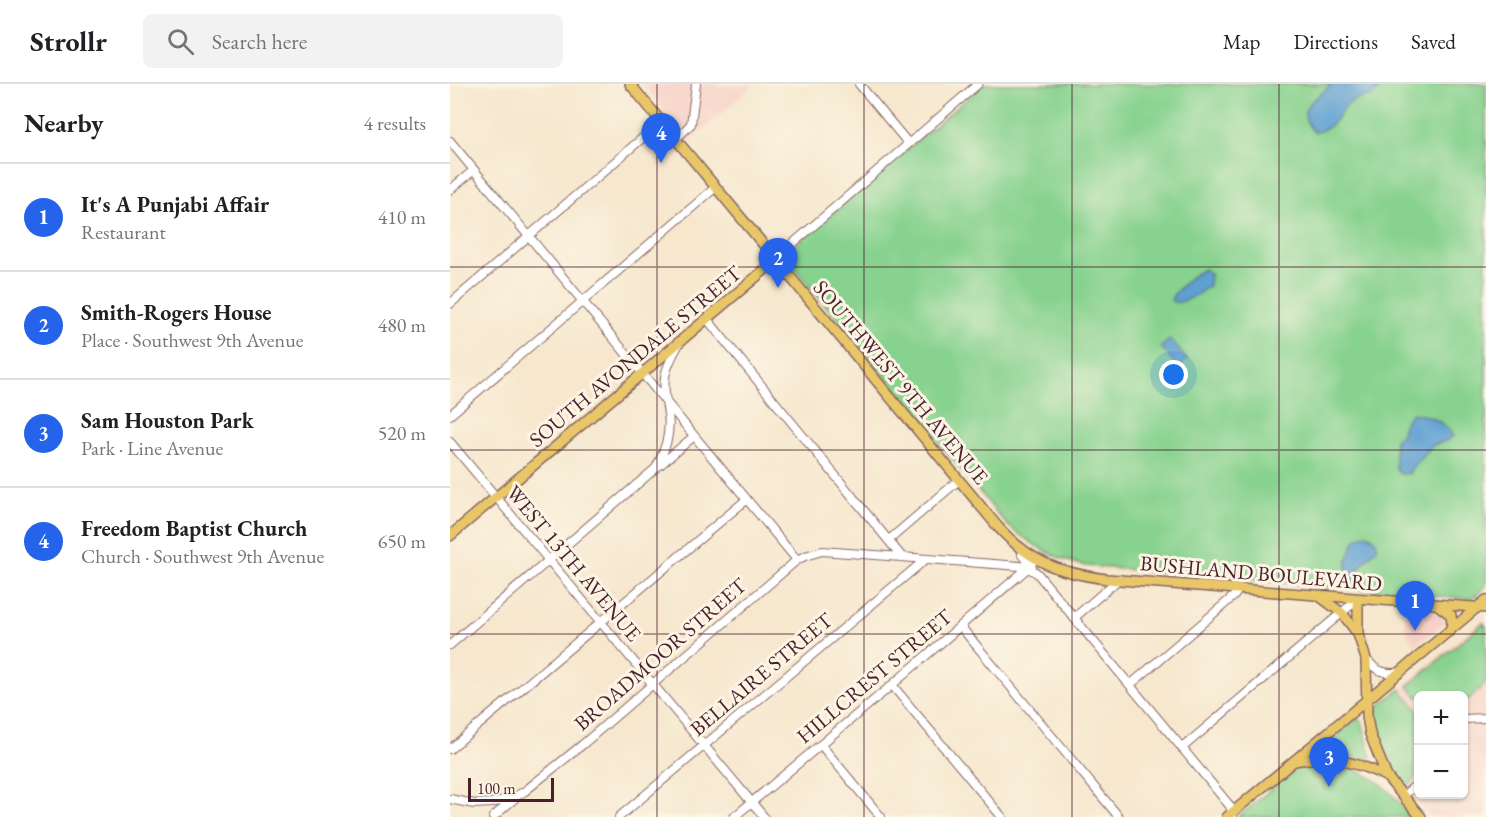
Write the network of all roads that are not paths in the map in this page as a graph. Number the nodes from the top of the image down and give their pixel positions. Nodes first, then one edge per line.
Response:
1 (630, 84) edge
2 (696, 84) edge
3 (859, 84) edge
4 (978, 84) edge
5 (661, 122) junction
6 (676, 139) junction
7 (450, 141) edge
8 (908, 143) junction
9 (474, 170) junction
10 (716, 187) junction
11 (450, 190) edge
12 (529, 236) junction
13 (776, 258) junction
14 (583, 302) junction
15 (450, 304) edge
16 (707, 319) junction
17 (681, 341) junction
18 (642, 374) junction
19 (665, 402) junction
20 (450, 416) edge
21 (693, 436) junction
22 (450, 442) edge
23 (656, 468) junction
24 (959, 480) junction
25 (495, 497) junction
26 (746, 500) junction
27 (450, 536) edge
28 (888, 540) junction
29 (822, 551) joint
30 (1021, 552) junction
31 (902, 557) junction
32 (926, 559) junction
33 (797, 560) junction
34 (548, 561) junction
35 (1031, 564) junction
36 (1009, 565) junction
37 (1057, 569) junction
38 (1119, 579) junction
39 (1045, 583) junction
40 (1239, 589) junction
41 (1317, 595) junction
42 (1358, 599) junction
43 (1486, 600) edge
44 (1437, 605) junction
45 (1483, 609) edge
46 (1342, 613) junction
47 (1074, 618) junction
48 (600, 623) junction
49 (961, 627) junction
50 (1449, 632) junction
51 (1358, 634) junction
52 (450, 645) edge
53 (1366, 659) junction
54 (1402, 671) junction
55 (652, 684) junction
56 (892, 685) junction
57 (1130, 685) junction
58 (1367, 700) junction
59 (1468, 718) edge
60 (1486, 718) edge
61 (704, 745) junction
62 (821, 745) junction
63 (1182, 748) junction
64 (450, 749) edge
65 (1293, 761) junction
66 (1387, 777) junction
67 (1414, 787) edge
68 (525, 791) junction
69 (1403, 796) junction
70 (450, 799) edge
71 (752, 802) junction
72 (1230, 816) edge
73 (494, 817) edge
74 (619, 817) edge
75 (734, 817) edge
76 (764, 817) edge
77 (881, 817) edge
78 (1002, 817) edge
79 (1119, 817) edge
80 (1421, 817) edge

1 - 5 main road, SOUTHWEST 9TH AVENUE
2 - 6 street
3 - 8 street
4 - 8 street, SOUTH AVONDALE STREET
5 - 6 main road, SOUTHWEST 9TH AVENUE
5 - 12 street
6 - 10 main road, SOUTHWEST 9TH AVENUE
7 - 9 street
8 - 13 street, SOUTH AVONDALE STREET
9 - 11 street
9 - 12 street
10 - 13 main road, SOUTHWEST 9TH AVENUE
10 - 14 street
12 - 14 street
12 - 15 street
13 - 16 main road, SOUTH AVONDALE STREET
13 - 24 main road, SOUTHWEST 9TH AVENUE
14 - 18 street
14 - 20 street
16 - 17 main road, SOUTH AVONDALE STREET
16 - 28 street
17 - 18 main road, SOUTH AVONDALE STREET
17 - 19 street
18 - 19 street
18 - 25 main road, SOUTH AVONDALE STREET
19 - 21 street
19 - 23 street
21 - 23 street
21 - 26 street
22 - 25 street, WEST 13TH AVENUE
23 - 34 street
24 - 28 street
24 - 30 main road, SOUTHWEST 9TH AVENUE
25 - 27 main road, SOUTH AVONDALE STREET
25 - 34 street, WEST 13TH AVENUE
26 - 33 street
26 - 48 street
28 - 31 street
29 - 31 street, BUSHLAND BOULEVARD
29 - 33 street, BROADMOOR STREET
30 - 35 main road, SOUTHWEST 9TH AVENUE
30 - 36 street
31 - 32 street, BUSHLAND BOULEVARD
32 - 36 street, BUSHLAND BOULEVARD
32 - 61 street, BELLAIRE STREET
33 - 55 street, BROADMOOR STREET
34 - 48 street, WEST 13TH AVENUE
34 - 52 street
35 - 36 street, BUSHLAND BOULEVARD
35 - 37 main road, BUSHLAND BOULEVARD
35 - 39 street, SOUTHWEST 9TH AVENUE
35 - 49 street, HILLCREST STREET
37 - 38 main road, BUSHLAND BOULEVARD
37 - 39 street
38 - 40 main road, BUSHLAND BOULEVARD
38 - 47 street
39 - 47 street, SOUTHWEST 9TH AVENUE
40 - 41 main road, BUSHLAND BOULEVARD
40 - 57 street
41 - 42 main road, BUSHLAND BOULEVARD
41 - 46 main road
42 - 44 main road, BUSHLAND BOULEVARD
42 - 46 street
42 - 51 main road
43 - 45 main road
44 - 45 main road, BUSHLAND BOULEVARD
44 - 50 main road
45 - 50 main road
46 - 51 main road
46 - 63 street
47 - 57 street, SOUTHWEST 9TH AVENUE
48 - 55 street, WEST 13TH AVENUE
48 - 64 street
49 - 56 street, HILLCREST STREET
49 - 79 street
50 - 54 main road
51 - 53 main road
53 - 54 street
53 - 58 main road
54 - 58 main road
55 - 61 street, WEST 13TH AVENUE
55 - 68 street, BROADMOOR STREET
56 - 62 street, HILLCREST STREET
56 - 78 street
57 - 63 street, SOUTHWEST 9TH AVENUE
58 - 65 main road
58 - 66 main road
59 - 60 street
61 - 71 street, WEST 13TH AVENUE
61 - 74 street, BELLAIRE STREET
62 - 71 street, HILLCREST STREET
62 - 77 street
63 - 72 street, SOUTHWEST 9TH AVENUE
65 - 66 main road
65 - 72 main road
66 - 69 main road
67 - 69 street
68 - 70 street, BROADMOOR STREET
68 - 73 street, BROADMOOR STREET
69 - 80 main road
71 - 75 street, HILLCREST STREET
71 - 76 street, WEST 13TH AVENUE

